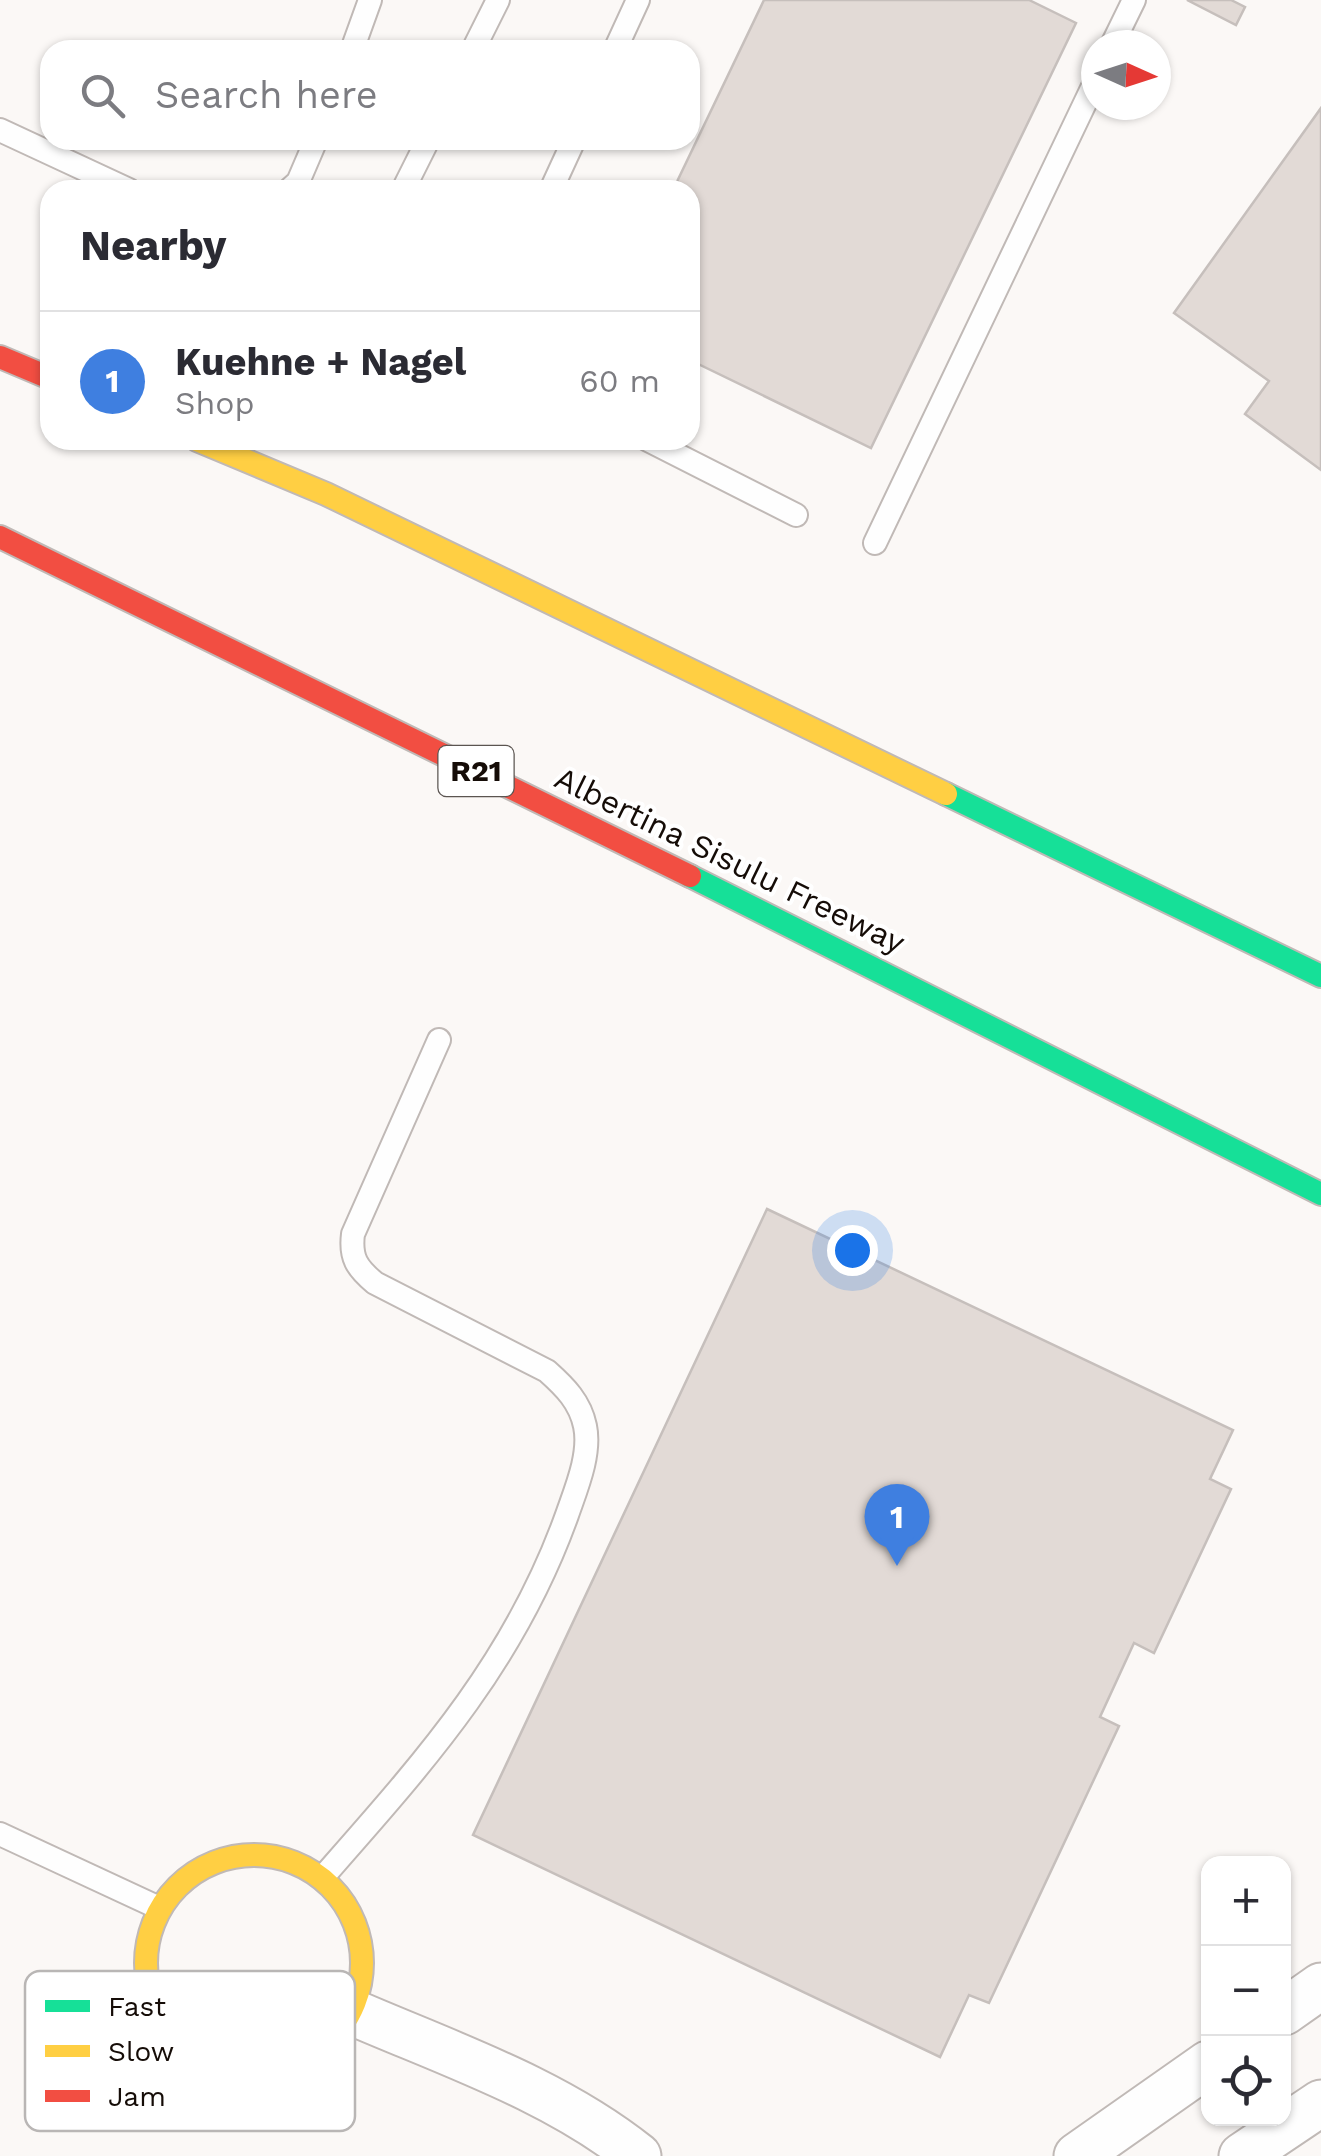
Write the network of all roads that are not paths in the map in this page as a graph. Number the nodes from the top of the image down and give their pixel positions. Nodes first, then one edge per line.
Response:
1 (370, 0) edge
2 (498, 0) edge
3 (638, 0) edge
4 (1134, 0) edge
5 (1119, 30) edge
6 (356, 40) edge
7 (478, 40) edge
8 (620, 40) edge
9 (1081, 111) edge
10 (0, 130) edge
11 (40, 149) edge
12 (43, 150) edge
13 (312, 150) edge
14 (423, 150) edge
15 (569, 150) edge
16 (108, 180) edge
17 (299, 180) edge
18 (407, 180) edge
19 (556, 180) edge
20 (0, 357) edge
21 (40, 374) edge
22 (221, 450) edge
23 (668, 450) edge
24 (796, 514) dead end
25 (0, 538) edge
26 (875, 543) dead end
27 (1321, 976) edge
28 (440, 1040) dead end
29 (1321, 1194) edge
30 (0, 1834) edge
31 (322, 1878) junction
32 (157, 1908) junction
33 (146, 1971) edge
34 (1321, 1986) edge
35 (355, 2002) edge
36 (1291, 2007) edge
37 (355, 2013) edge
38 (1201, 2069) edge
39 (1321, 2103) edge
40 (638, 2156) edge
41 (1077, 2156) edge
42 (1242, 2156) edge

1 - 6 lane
2 - 7 lane
3 - 8 lane
4 - 5 lane
9 - 26 lane
10 - 11 lane
12 - 16 lane
13 - 17 lane
14 - 18 lane
15 - 19 lane
20 - 21 main road
22 - 27 main road
23 - 24 lane
25 - 29 main road, Albertina Sisulu Freeway / R21
28 - 31 lane
30 - 32 lane
31 - 32 main road
31 - 35 main road
32 - 33 main road
34 - 36 street
37 - 40 street
38 - 41 street
39 - 42 street

